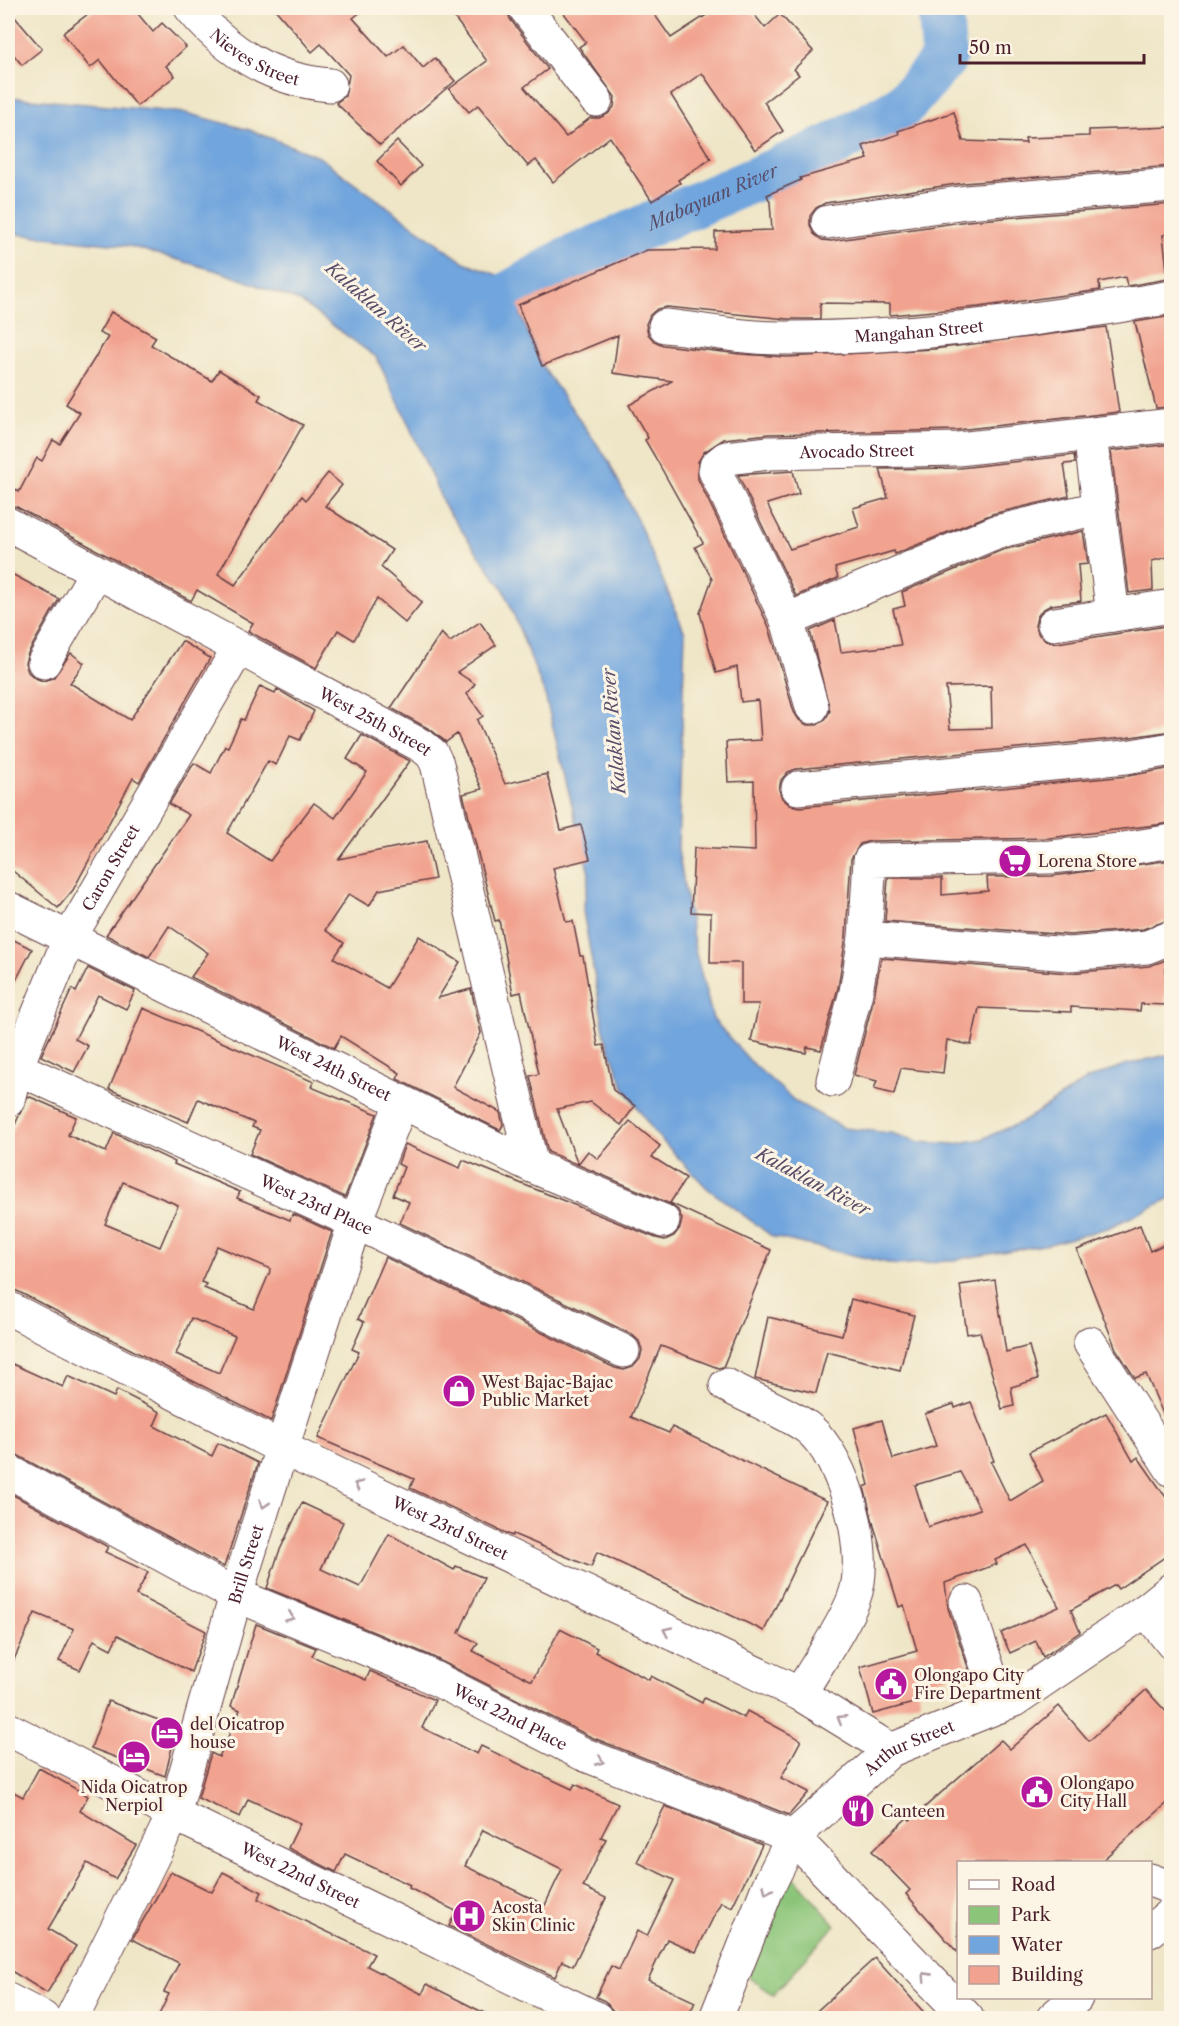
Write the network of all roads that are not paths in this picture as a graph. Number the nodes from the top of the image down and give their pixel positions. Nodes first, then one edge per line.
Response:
1 (191, 8) edge
2 (525, 8) edge
3 (330, 85) dead end
4 (596, 100) dead end
5 (1172, 185) edge
6 (828, 222) dead end
7 (1172, 297) edge
8 (665, 326) dead end
9 (1172, 425) edge
10 (1090, 435) junction
11 (1098, 508) junction
12 (8, 524) edge
13 (96, 572) junction
14 (1172, 606) edge
15 (1113, 615) junction
16 (787, 620) junction
17 (1054, 624) dead end
18 (238, 649) junction
19 (44, 662) dead end
20 (812, 707) dead end
21 (1172, 749) edge
22 (798, 788) dead end
23 (1172, 841) edge
24 (8, 908) edge
25 (1172, 937) edge
26 (865, 938) junction
27 (69, 939) junction
28 (12, 1066) edge
29 (833, 1080) dead end
30 (8, 1100) edge
31 (401, 1102) junction
32 (532, 1166) junction
33 (663, 1221) dead end
34 (355, 1222) junction
35 (8, 1308) edge
36 (1090, 1343) dead end
37 (623, 1351) dead end
38 (726, 1385) dead end
39 (282, 1448) junction
40 (1172, 1470) edge
41 (8, 1471) edge
42 (1172, 1589) edge
43 (236, 1595) junction
44 (966, 1602) dead end
45 (1146, 1610) junction
46 (1172, 1643) edge
47 (800, 1694) junction
48 (1000, 1706) junction
49 (8, 1729) edge
50 (891, 1750) junction
51 (174, 1814) junction
52 (793, 1837) junction
53 (1152, 1881) edge
54 (1172, 1887) edge
55 (1172, 1913) edge
56 (1152, 1929) edge
57 (1075, 1999) edge
58 (8, 2000) edge
59 (43, 2019) edge
60 (72, 2019) edge
61 (596, 2019) edge
62 (716, 2019) edge
63 (967, 2019) edge
64 (1053, 2019) edge

1 - 3 main road, Nieves Street
2 - 4 main road
5 - 6 main road
7 - 8 main road, Mangahan Street
9 - 10 main road, Avocado Street
10 - 11 main road
10 - 16 main road, Avocado Street
11 - 15 main road
11 - 16 main road
12 - 13 main road, West 25th Street
13 - 18 main road, West 25th Street
13 - 19 main road
14 - 15 main road
15 - 17 main road
16 - 20 main road
18 - 27 main road, Caron Street
18 - 32 main road, West 25th Street
21 - 22 main road
23 - 26 main road
24 - 27 main road, West 24th Street
25 - 26 main road
26 - 29 main road
27 - 28 main road, Caron Street
27 - 31 main road, West 24th Street
28 - 30 main road, Caron Street
28 - 34 main road, West 23rd Place
31 - 32 main road, West 24th Street
31 - 34 main road, Brill Street
32 - 33 main road, West 24th Street
34 - 37 main road, West 23rd Place
34 - 39 main road, Brill Street
35 - 39 main road, West 23rd Street
36 - 40 main road
38 - 47 main road
39 -> 43 main road, Brill Street
47 -> 39 main road, West 23rd Street
41 - 43 main road, West 22nd Place
42 - 45 main road, Arthur Street
43 - 51 main road, Brill Street
43 -> 52 main road, West 22nd Place
44 - 48 main road
45 - 46 main road
45 - 48 main road, Arthur Street
50 -> 47 main road, West 23rd Street
48 - 50 main road, Arthur Street
49 - 51 main road, West 22nd Street
50 - 52 main road, Arthur Street
51 - 60 main road, Brill Street
51 - 61 main road, West 22nd Street
52 -> 62 main road, Arthur Street
63 -> 52 main road, West 22nd Place
53 - 54 main road
55 - 56 main road
57 - 64 main road
58 - 59 main road

